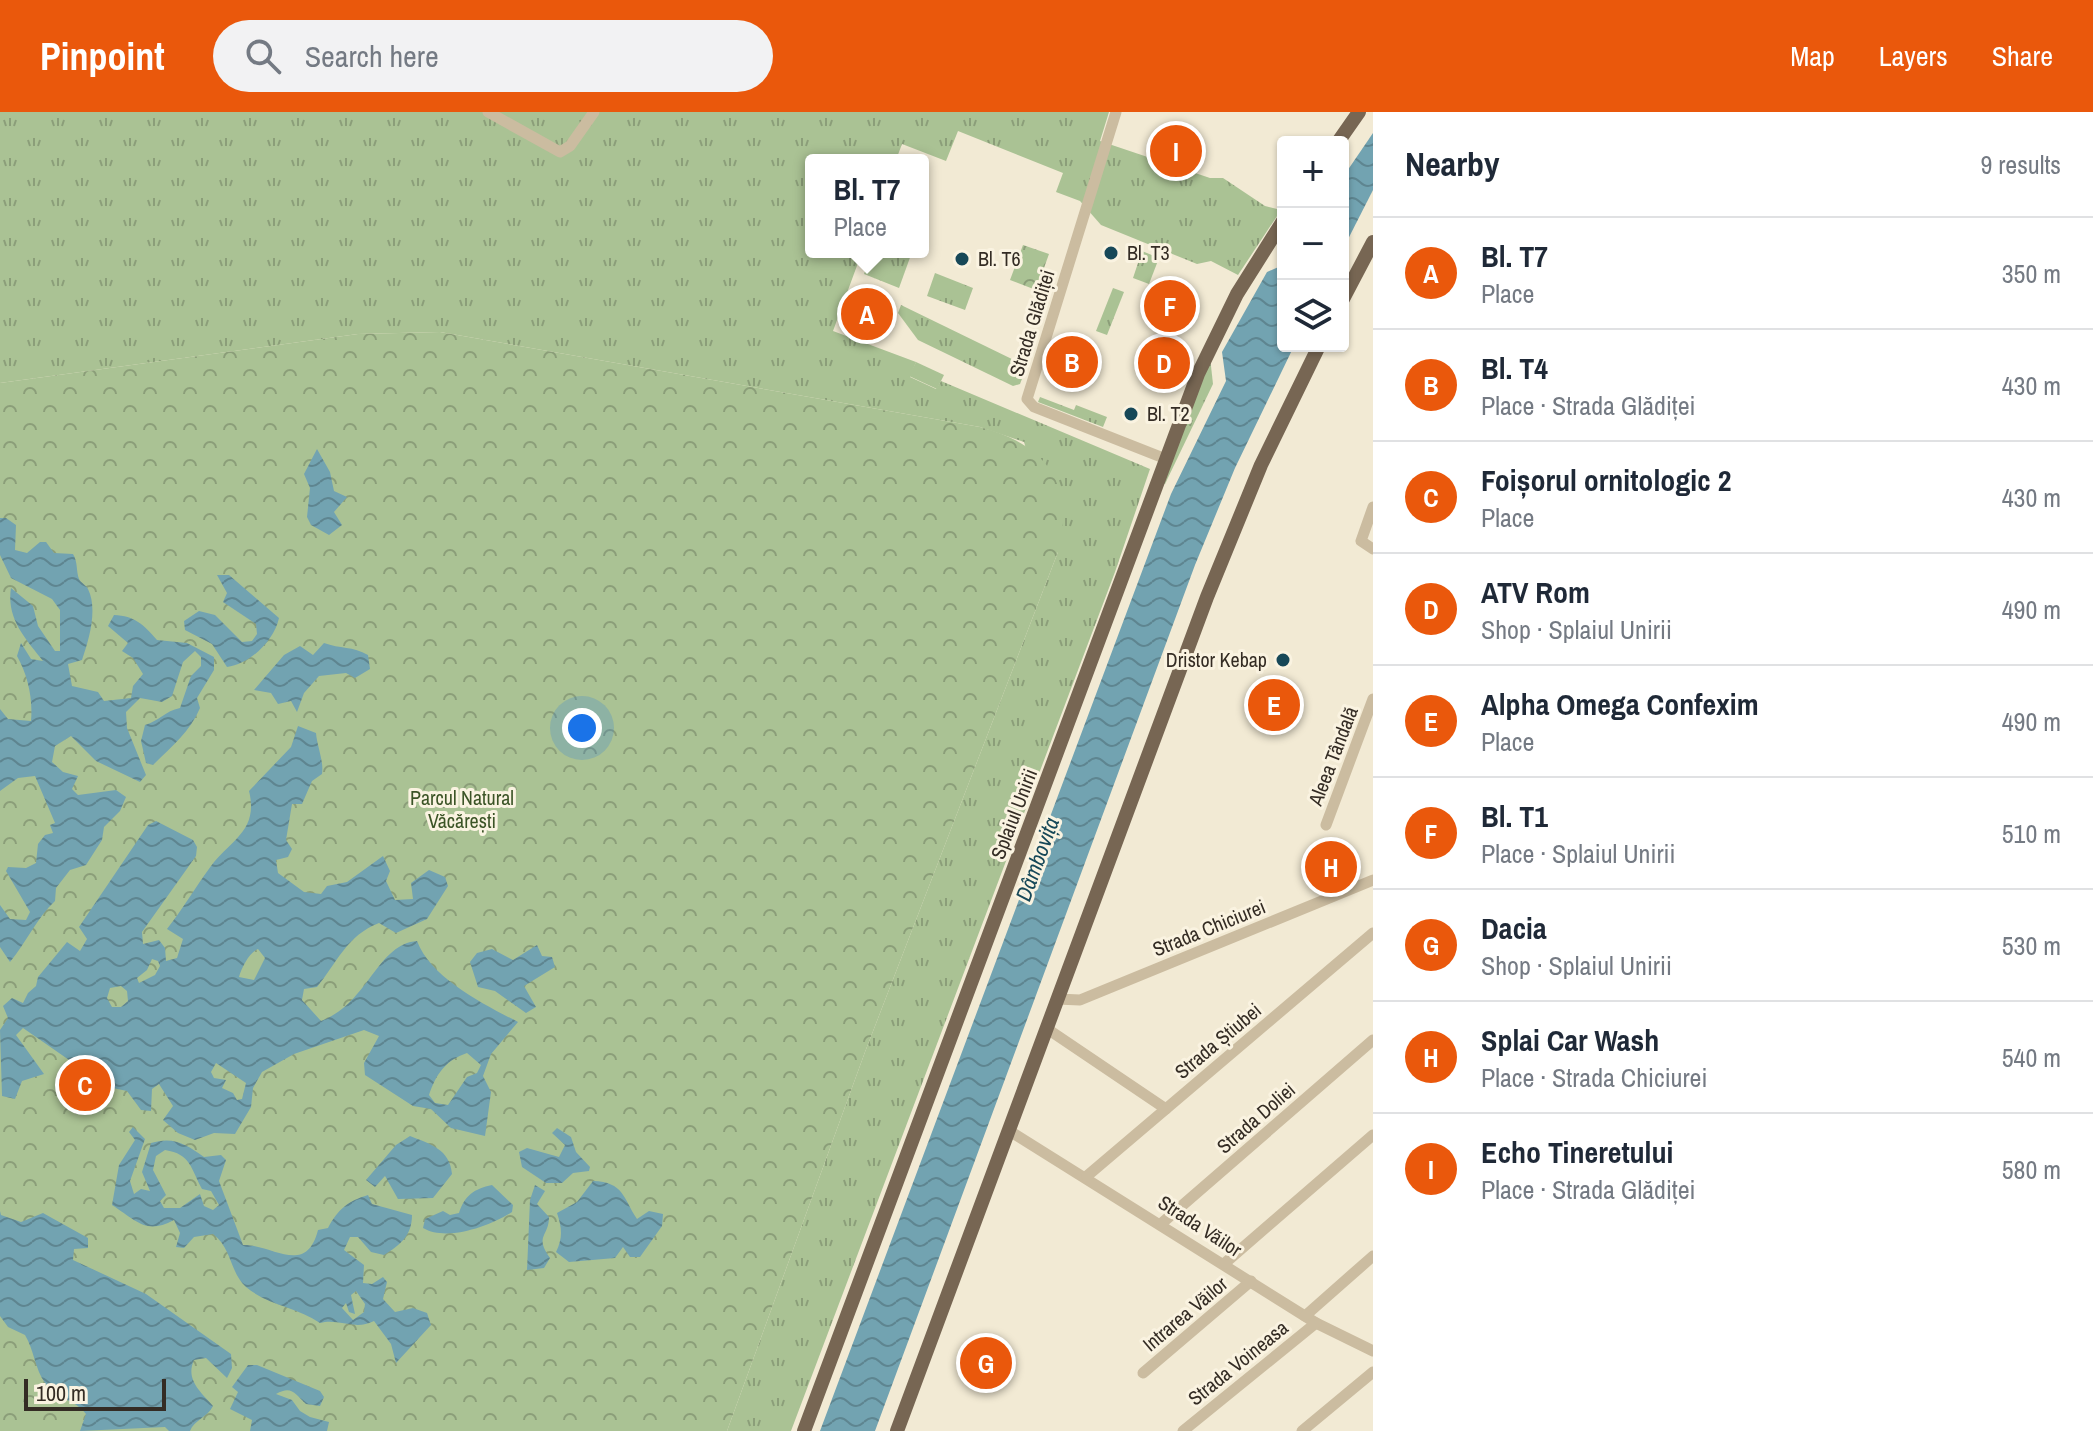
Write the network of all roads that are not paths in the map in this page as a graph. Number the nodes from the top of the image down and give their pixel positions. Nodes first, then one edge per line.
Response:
1 (488, 112) edge
2 (594, 112) edge
3 (1116, 112) edge
4 (1359, 112) edge
5 (1342, 136) edge
6 (1277, 231) edge
7 (1373, 242) edge
8 (1349, 288) edge
9 (1316, 352) edge
10 (1166, 459) junction
11 (1373, 507) edge
12 (1373, 549) edge
13 (1373, 699) edge
14 (1369, 724) edge
15 (1326, 825) dead end
16 (1373, 880) edge
17 (1373, 933) edge
18 (1057, 999) junction
19 (1046, 1028) junction
20 (1373, 1040) edge
21 (1166, 1109) junction
22 (1008, 1130) junction
23 (1373, 1135) edge
24 (1087, 1176) junction
25 (1162, 1223) junction
26 (1373, 1256) edge
27 (1225, 1263) junction
28 (1251, 1281) junction
29 (1311, 1320) junction
30 (1373, 1351) edge
31 (1373, 1372) edge
32 (1143, 1373) dead end
33 (901, 1430) edge
34 (804, 1431) edge
35 (1183, 1431) edge
36 (1302, 1431) edge

1 - 2 street
3 - 10 street, Strada Glădiței
4 - 5 main road
6 - 10 main road, Splaiul Unirii
7 - 8 main road
9 - 18 main road
10 - 34 main road, Splaiul Unirii
11 - 12 street
13 - 14 street, Aleea Tândală
14 - 15 street, Aleea Tândală
16 - 18 street, Strada Chiciurei
17 - 21 street, Strada Știubei
18 - 19 main road
19 - 21 street
19 - 22 main road
20 - 25 street, Strada Doliei
21 - 24 street, Strada Știubei
22 - 24 street, Strada Văilor
22 - 33 main road
23 - 27 street
24 - 25 street, Strada Văilor
25 - 27 street, Strada Văilor
26 - 29 street, Strada Voineasa
27 - 28 street, Strada Văilor
28 - 29 street, Strada Văilor
28 - 32 street, Intrarea Văilor
29 - 30 street, Strada Văilor
29 - 35 street, Strada Voineasa
31 - 36 street

